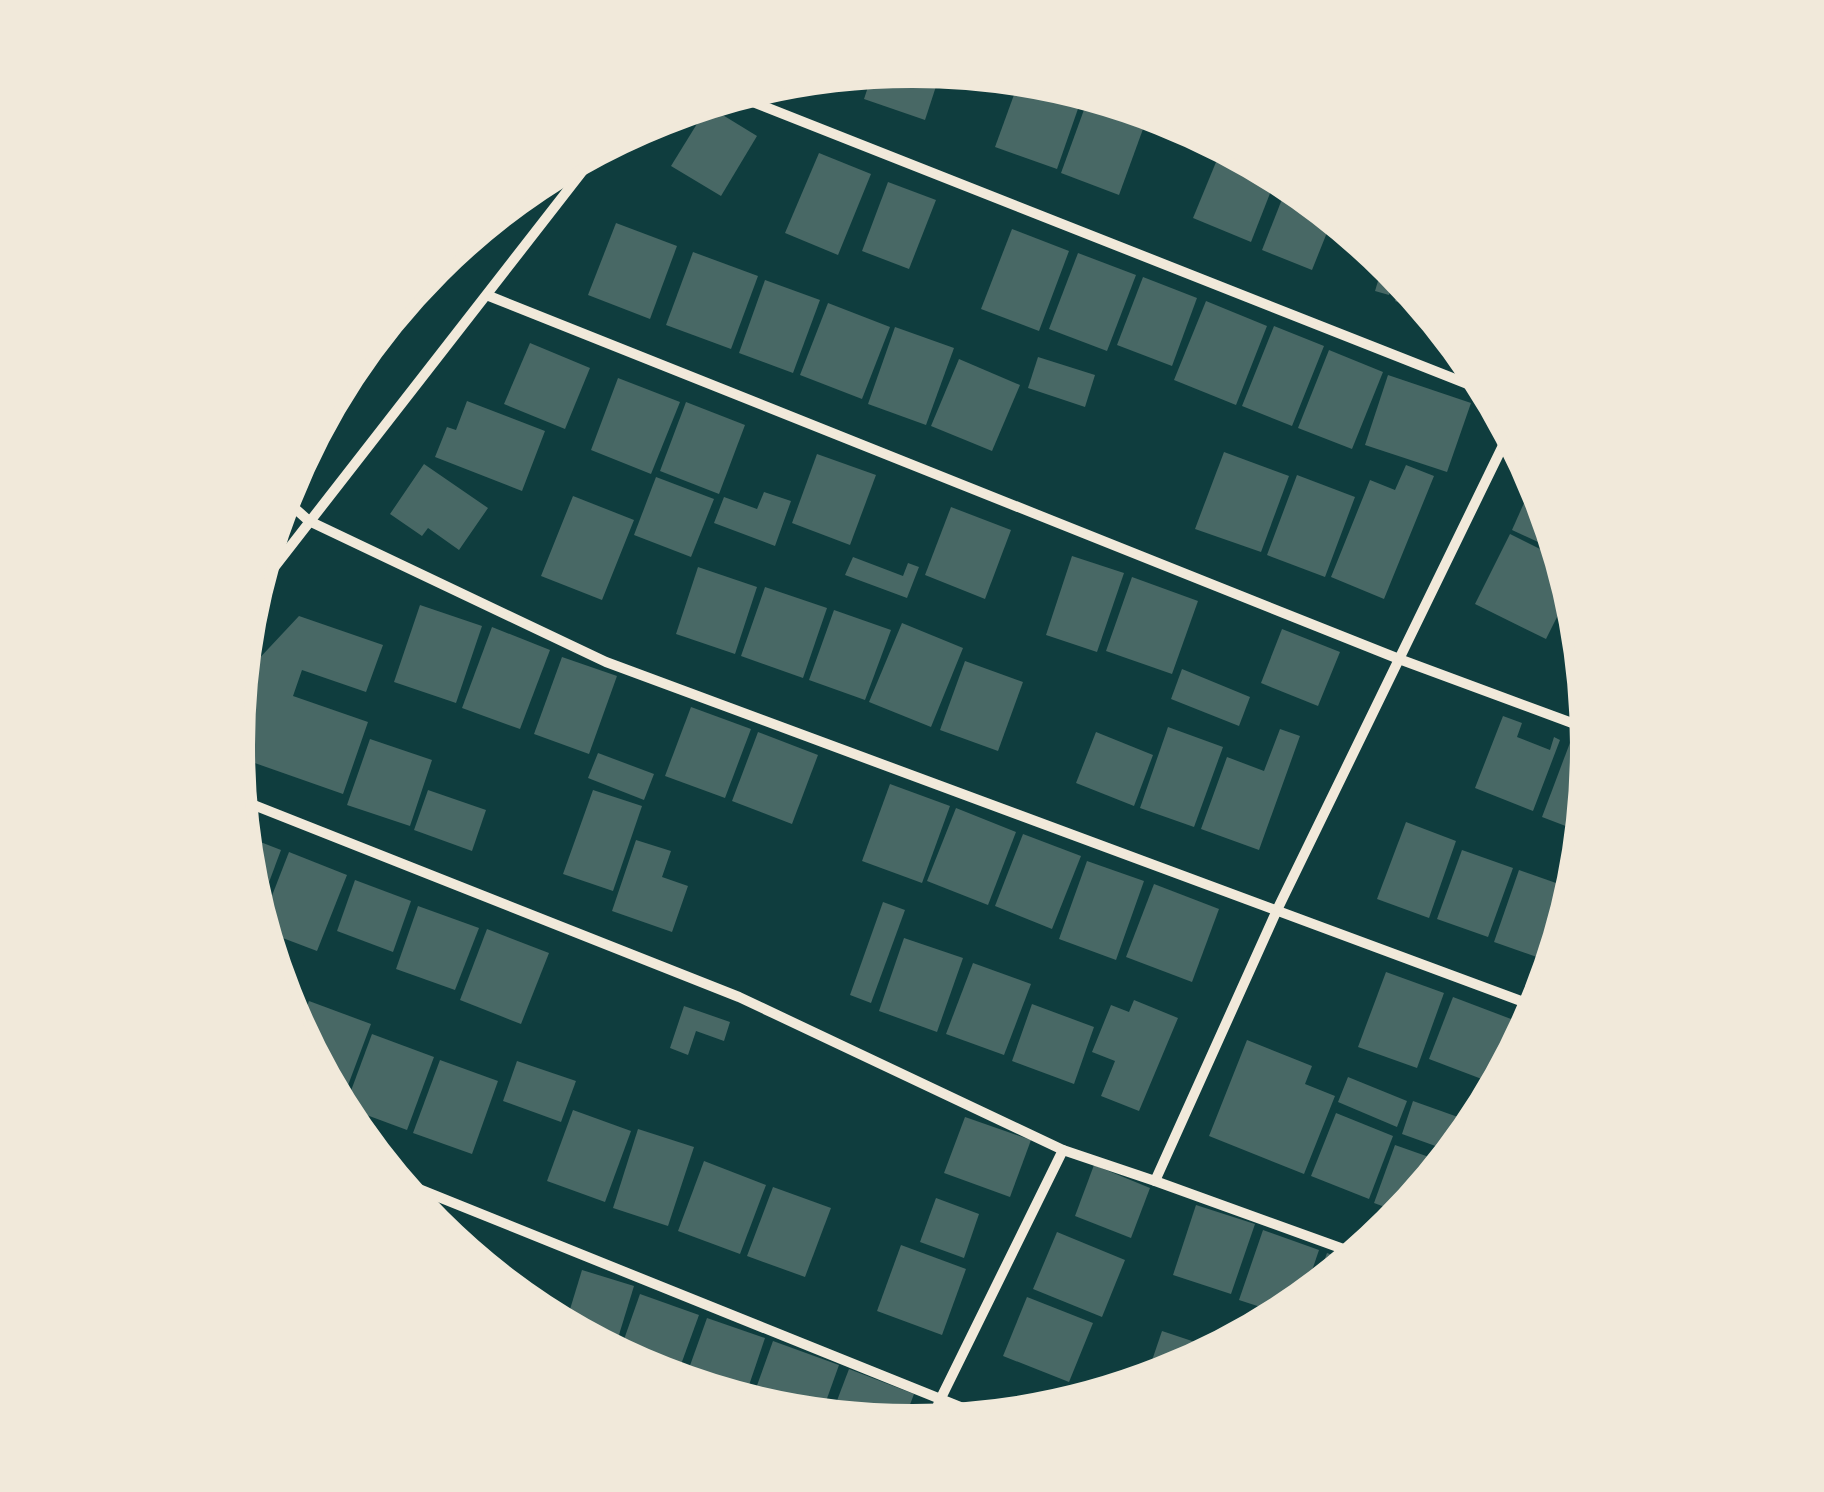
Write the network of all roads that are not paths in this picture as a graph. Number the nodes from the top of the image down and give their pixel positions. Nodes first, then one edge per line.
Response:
1 (753, 102) edge
2 (585, 169) edge
3 (576, 173) edge
4 (579, 176) junction
5 (489, 296) junction
6 (1469, 385) edge
7 (1503, 445) edge
8 (294, 507) edge
9 (310, 521) junction
10 (273, 568) edge
11 (1399, 659) junction
12 (1575, 724) edge
13 (251, 804) edge
14 (1277, 910) junction
15 (1524, 1002) edge
16 (1063, 1150) junction
17 (1155, 1181) junction
18 (419, 1189) edge
19 (1343, 1250) edge
20 (939, 1402) junction
21 (957, 1408) edge
22 (937, 1409) edge

1 - 6 street
2 - 4 street
3 - 4 street
4 - 5 street
5 - 9 street
5 - 11 street
7 - 11 street
8 - 9 street
9 - 10 street
9 - 14 street
11 - 12 street
11 - 14 street
13 - 16 street
14 - 15 street
14 - 17 street
16 - 17 street
16 - 20 street
17 - 19 street
18 - 20 street
20 - 21 street
20 - 22 street

